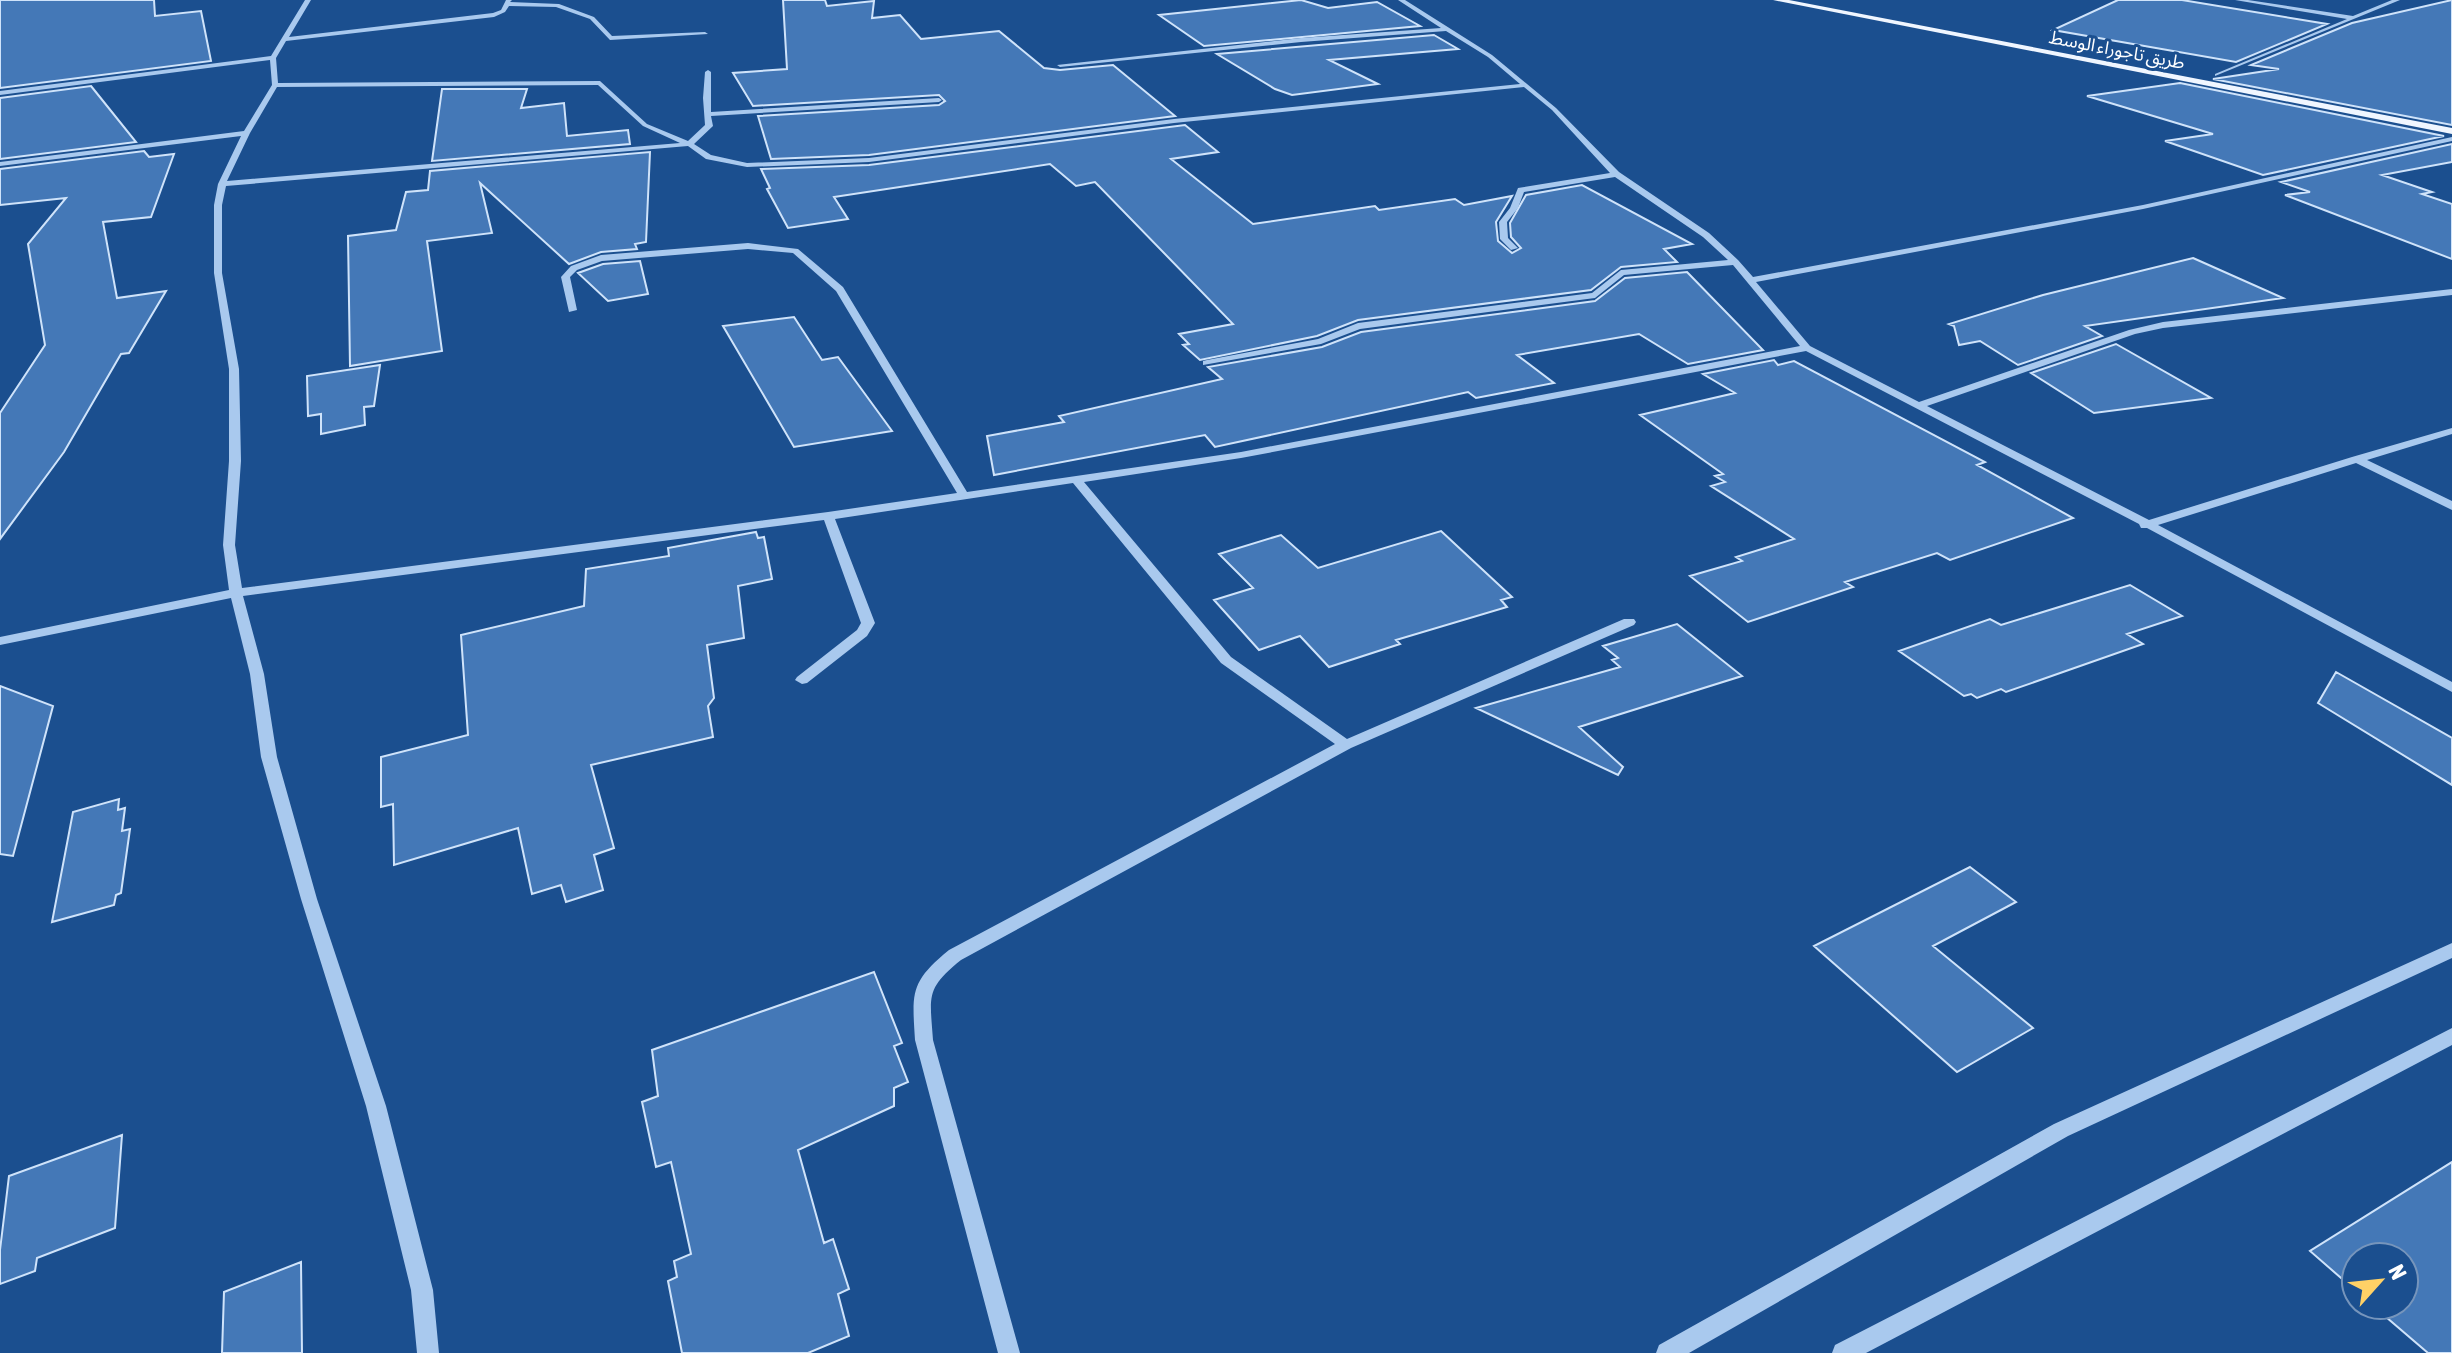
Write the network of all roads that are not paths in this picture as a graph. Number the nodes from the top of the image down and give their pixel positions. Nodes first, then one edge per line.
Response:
1 (308, 0) edge
2 (1401, 0) edge
3 (1777, 0) edge
4 (1820, 0) edge
5 (2238, 0) edge
6 (2397, 0) edge
7 (508, 2) edge
8 (2352, 18) junction
9 (1446, 29) junction
10 (705, 34) dead end
11 (287, 39) junction
12 (273, 58) junction
13 (1060, 65) dead end
14 (708, 72) dead end
15 (2217, 75) junction
16 (275, 85) junction
17 (1526, 85) junction
18 (0, 93) edge
19 (939, 100) dead end
20 (709, 114) junction
21 (2452, 119) edge
22 (2452, 131) edge
23 (246, 133) junction
24 (2452, 139) edge
25 (689, 144) junction
26 (0, 164) edge
27 (1616, 174) junction
28 (222, 184) junction
29 (1514, 248) dead end
30 (1735, 262) junction
31 (1752, 280) junction
32 (2452, 292) edge
33 (572, 310) dead end
34 (1807, 348) junction
35 (1207, 363) dead end
36 (1916, 406) junction
37 (2449, 431) dead end
38 (2356, 459) junction
39 (1076, 480) junction
40 (964, 496) junction
41 (2452, 506) edge
42 (828, 516) junction
43 (2145, 525) junction
44 (236, 593) junction
45 (1629, 622) dead end
46 (0, 641) edge
47 (802, 680) dead end
48 (2452, 688) edge
49 (1346, 745) junction
50 (2452, 950) edge
51 (2452, 1036) edge
52 (428, 1353) edge
53 (1009, 1353) edge
54 (1667, 1353) edge
55 (1843, 1353) edge

1 - 11 street
2 - 9 street
3 - 22 main road, طريق تاجوراء الوسط
4 - 15 main road
5 - 8 street
6 - 8 street
7 - 10 street
7 - 11 street
8 - 15 street
9 - 13 street
9 - 17 street
11 - 12 street
12 - 16 street
12 - 18 street
14 - 20 street
15 - 21 main road
16 - 23 street
16 - 25 street
17 - 25 street
17 - 27 street
19 - 20 street
20 - 25 street
23 - 26 street
23 - 28 street
24 - 31 street
25 - 28 street
27 - 29 street
27 - 30 street
28 - 44 street
30 - 31 street
30 - 35 street
31 - 34 street
32 - 36 street
33 - 40 street
34 - 36 street
34 - 39 street
36 - 43 street
37 - 38 street
38 - 41 street
38 - 43 street
39 - 40 street
39 - 49 street
40 - 42 street
42 - 44 street
42 - 47 street
43 - 48 street
44 - 46 street
44 - 52 street
45 - 49 street
49 - 53 street
50 - 54 street
51 - 55 street

